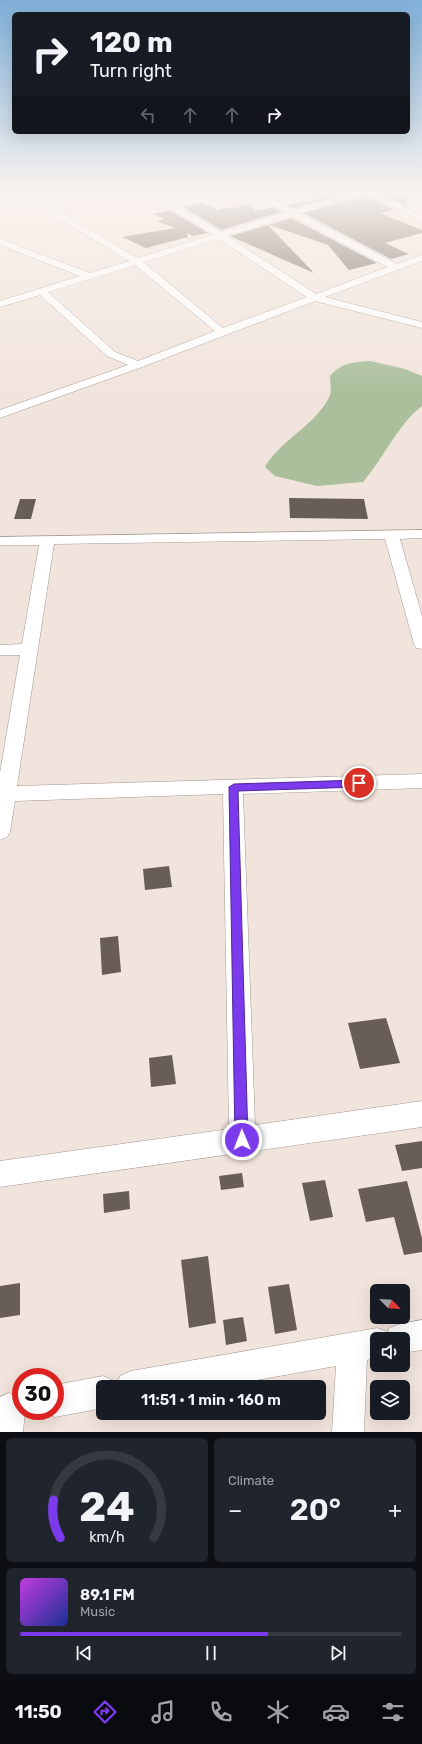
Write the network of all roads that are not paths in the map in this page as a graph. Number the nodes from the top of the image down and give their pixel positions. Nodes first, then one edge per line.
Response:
1 (45, 259) edge
2 (132, 259) edge
3 (147, 259) edge
4 (255, 259) edge
5 (379, 259) edge
6 (420, 259) edge
7 (137, 262) junction
8 (397, 268) junction
9 (90, 276) junction
10 (41, 291) junction
11 (316, 298) junction
12 (0, 304) edge
13 (422, 325) edge
14 (222, 332) junction
15 (138, 365) junction
16 (0, 400) edge
17 (14, 409) junction
18 (0, 414) edge
19 (391, 534) junction
20 (422, 534) edge
21 (47, 540) junction
22 (0, 541) edge
23 (422, 644) edge
24 (29, 649) junction
25 (0, 650) edge
26 (422, 781) edge
27 (234, 787) junction
28 (3, 794) edge
29 (0, 832) edge
30 (422, 1114) edge
31 (242, 1140) junction
32 (0, 1174) edge
33 (422, 1335) edge
34 (410, 1337) edge
35 (365, 1345) edge
36 (170, 1380) edge
37 (96, 1393) edge
38 (64, 1398) edge
39 (348, 1432) edge

1 - 9 street
2 - 7 street
3 - 7 street
4 - 11 street
5 - 8 street
6 - 8 street
7 - 9 street
7 - 14 street
8 - 11 street
9 - 10 street
10 - 12 street
10 - 15 street
11 - 13 street
11 - 14 street
14 - 15 street
15 - 17 street
16 - 17 street
17 - 18 street
19 - 20 street
19 - 21 street
19 - 23 street
21 - 22 street
21 - 24 street
24 - 25 street
24 - 28 street
26 - 27 street
27 - 28 street
27 - 31 street
28 - 29 street
30 - 31 street
31 - 32 street
33 - 34 street
35 - 36 street
35 - 39 street
37 - 38 street

